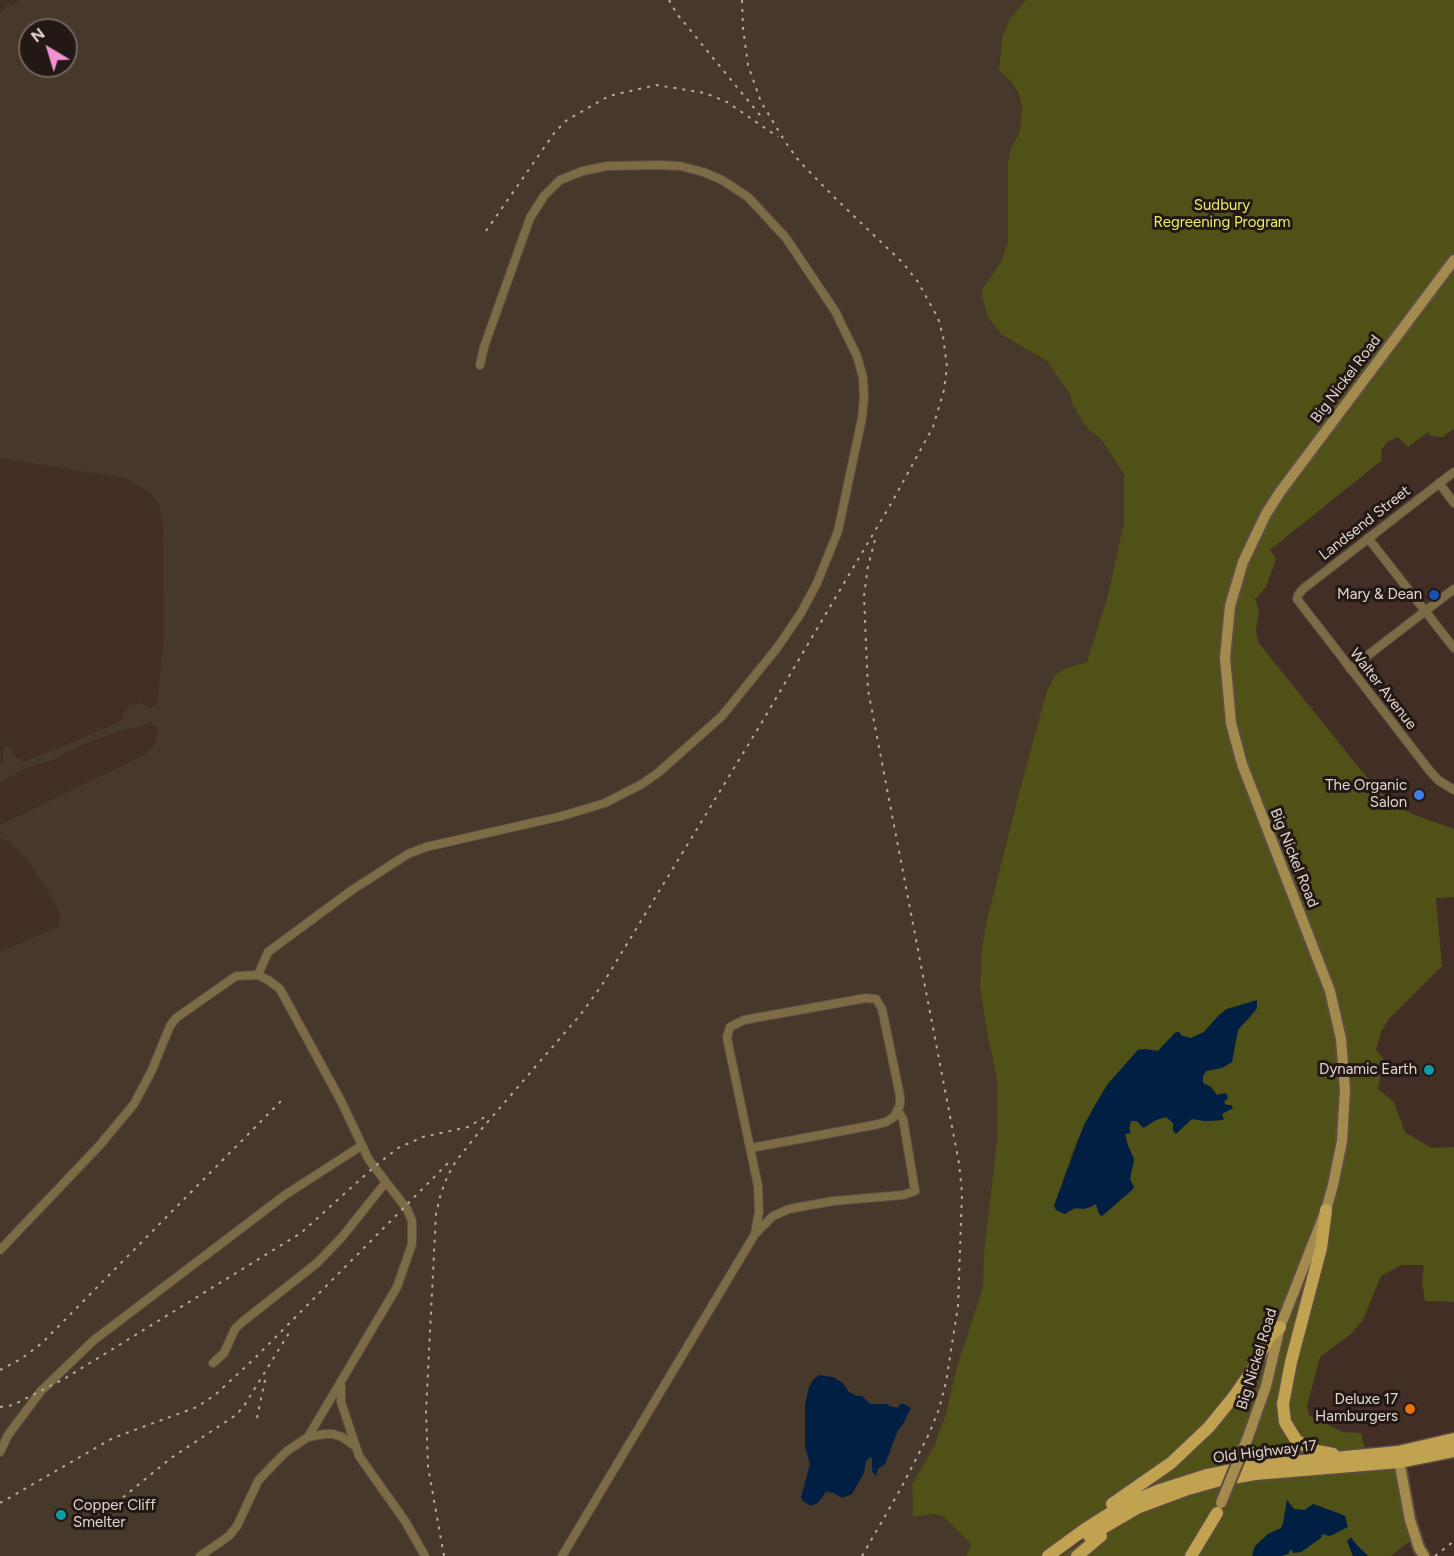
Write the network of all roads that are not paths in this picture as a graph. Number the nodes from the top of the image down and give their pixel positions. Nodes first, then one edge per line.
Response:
1 (1454, 260) edge
2 (480, 365) dead end
3 (1454, 472) edge
4 (1439, 483) junction
5 (1454, 503) edge
6 (1368, 538) junction
7 (1454, 588) edge
8 (1297, 599) joint
9 (1425, 611) junction
10 (1454, 648) edge
11 (1350, 669) junction
12 (1454, 790) edge
13 (258, 975) junction
14 (898, 1111) junction
15 (361, 1146) junction
16 (751, 1148) junction
17 (386, 1182) junction
18 (1326, 1210) junction
19 (755, 1234) junction
20 (0, 1250) edge
21 (1280, 1327) junction
22 (213, 1363) dead end
23 (340, 1384) junction
24 (308, 1437) junction
25 (1454, 1439) edge
26 (355, 1446) junction
27 (1, 1448) edge
28 (1454, 1451) edge
29 (1349, 1457) junction
30 (1398, 1457) junction
31 (1219, 1508) junction
32 (1122, 1516) junction
33 (1085, 1529) junction
34 (200, 1556) edge
35 (425, 1556) edge
36 (562, 1556) edge
37 (1048, 1556) edge
38 (1060, 1556) edge
39 (1077, 1556) edge
40 (1191, 1556) edge
41 (1200, 1556) edge
42 (1424, 1556) edge

1 - 18 main road, Big Nickel Road
2 - 13 street
3 - 4 street, Landsend Street
4 - 5 street
4 - 6 street, Landsend Street
6 - 8 street, Landsend Street
6 - 9 street
7 - 9 street
8 - 11 street, Walter Avenue
9 - 10 street
9 - 11 street
11 - 12 street, Walter Avenue
13 - 15 street
13 - 20 street
14 - 16 street
14 - 16 street
14 - 19 street
15 - 17 street
15 - 27 street
16 - 19 street
17 - 22 street
17 - 23 street
18 - 21 main road, Big Nickel Road
18 - 29 main road
19 - 36 street
21 - 31 main road, Big Nickel Road, bridge
21 - 33 main road
23 - 24 street
23 - 26 street
24 - 26 street
24 - 34 street
25 - 30 main road
26 - 35 street
28 - 30 main road
29 - 30 main road, Old Highway 17
29 - 33 main road, Old Highway 17
30 - 32 main road, Old Highway 17
30 - 42 main road
31 - 40 main road
31 - 41 main road
32 - 38 main road, Old Highway 17
32 - 39 main road
33 - 37 main road, Old Highway 17

